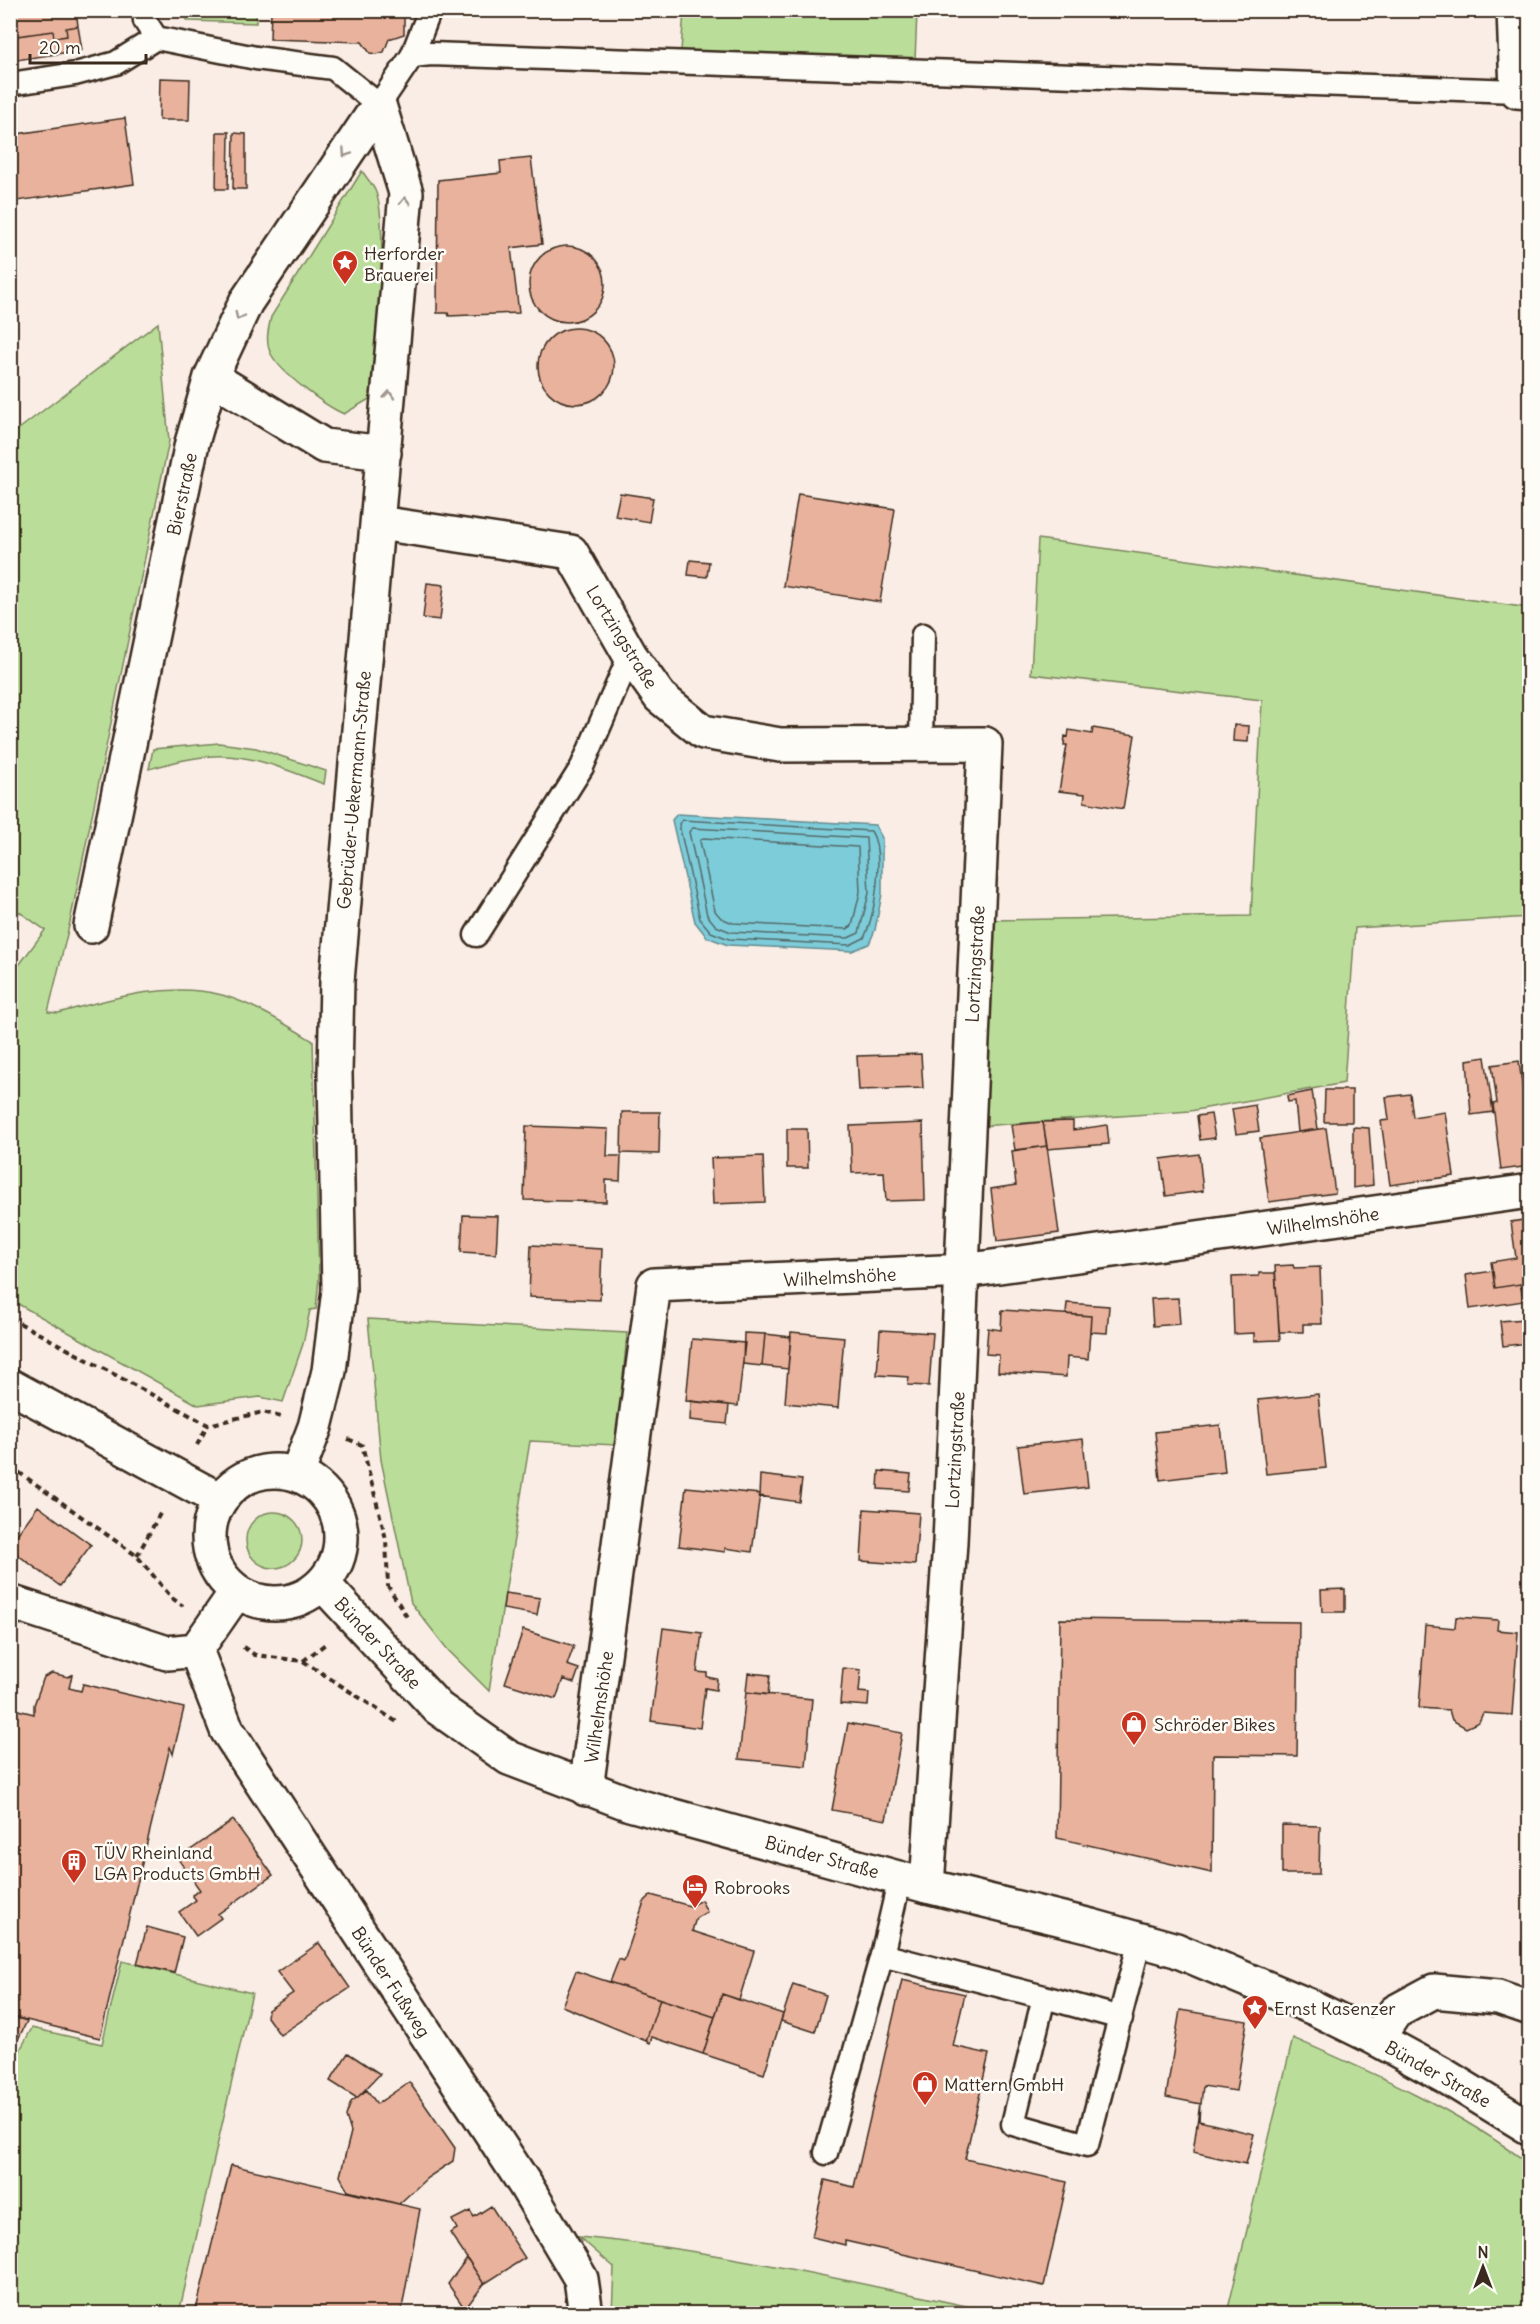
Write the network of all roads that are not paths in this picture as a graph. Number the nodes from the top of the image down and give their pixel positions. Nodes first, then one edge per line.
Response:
1 (144, 10) edge
2 (430, 10) edge
3 (1515, 10) edge
4 (156, 38) junction
5 (411, 56) junction
6 (10, 84) edge
7 (1523, 91) edge
8 (379, 105) junction
9 (212, 377) junction
10 (384, 453) junction
11 (379, 523) junction
12 (923, 635) dead end
13 (630, 655) junction
14 (921, 744) junction
15 (91, 926) dead end
16 (476, 935) dead end
17 (1530, 1191) edge
18 (964, 1271) junction
19 (10, 1386) edge
20 (297, 1474) junction
21 (220, 1500) junction
22 (323, 1584) junction
23 (237, 1591) junction
24 (10, 1602) edge
25 (204, 1638) junction
26 (586, 1789) junction
27 (914, 1882) junction
28 (1140, 1940) junction
29 (882, 1955) junction
30 (1044, 1997) junction
31 (1530, 2008) edge
32 (1121, 2018) junction
33 (1377, 2039) junction
34 (1530, 2128) edge
35 (826, 2153) dead end
36 (586, 2313) edge

1 - 4 lane
2 - 5 lane
3 - 7 street
4 - 6 lane
4 - 8 lane
5 - 7 lane
5 - 8 lane
8 -> 9 street, Bierstraße
10 -> 8 street, Gebrüder-Uekermann-Straße
9 - 10 street
9 - 15 street, Bierstraße
10 - 11 street, Gebrüder-Uekermann-Straße
11 - 13 street, Lortzingstraße
11 - 20 street, Gebrüder-Uekermann-Straße
12 - 14 lane
13 - 14 street, Lortzingstraße
13 - 16 lane
14 - 18 street, Lortzingstraße
17 - 18 street, Wilhelmshöhe
18 - 26 street, Wilhelmshöhe
18 - 27 street, Lortzingstraße
19 - 21 street
20 - 21 street
20 - 22 street
21 - 23 street
22 - 23 street
22 - 26 street, Bünder Straße
23 - 25 street
24 - 25 street
25 - 36 street, Bünder Fußweg
26 - 27 street, Bünder Straße
27 - 28 street, Bünder Straße
27 - 29 lane
28 - 32 lane
28 - 33 street, Bünder Straße
29 - 30 lane
29 - 35 lane
30 - 32 lane
30 - 32 lane
31 - 33 street, Bünder Straße
33 - 34 street, Bünder Straße

